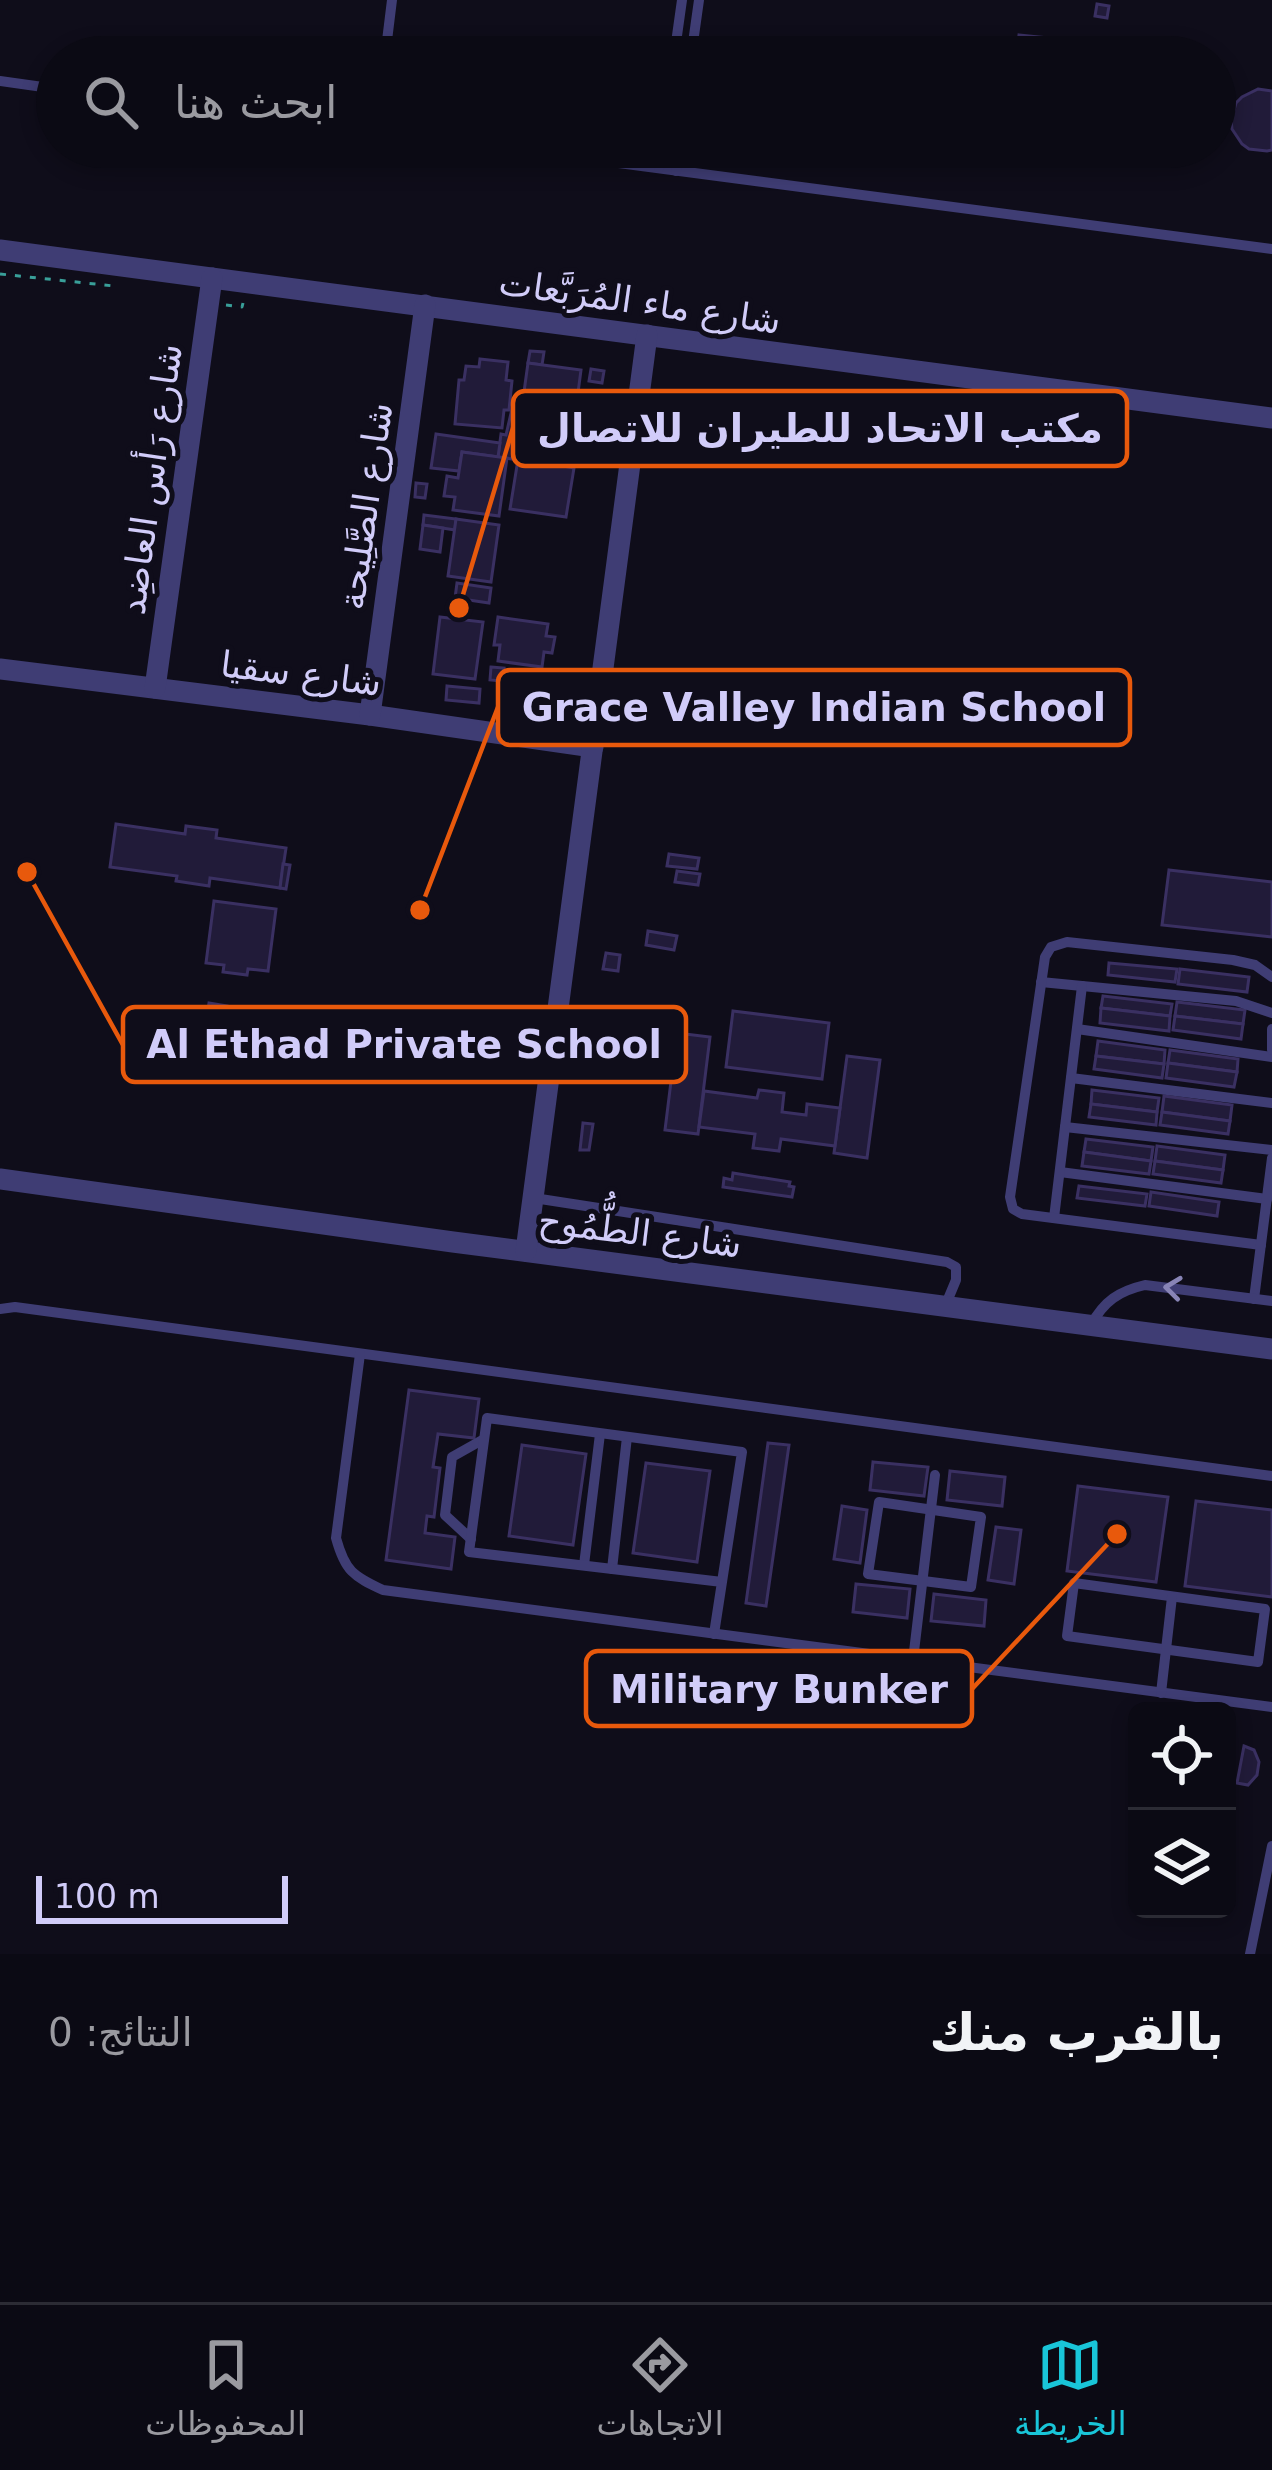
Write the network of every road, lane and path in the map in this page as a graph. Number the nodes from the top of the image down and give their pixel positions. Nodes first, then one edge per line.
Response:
1 (392, 0) edge
2 (682, 0) edge
3 (699, 0) edge
4 (388, 36) edge
5 (677, 36) edge
6 (694, 36) edge
7 (0, 81) edge
8 (36, 86) edge
9 (651, 168) edge
10 (676, 168) edge
11 (658, 169) joint
12 (676, 171) junction
13 (1272, 249) edge
14 (0, 250) edge
15 (0, 274) edge
16 (212, 278) junction
17 (117, 286) dead end
18 (425, 305) junction
19 (647, 335) junction
20 (1272, 418) edge
21 (0, 669) edge
22 (155, 688) junction
23 (370, 715) junction
24 (593, 747) junction
25 (1272, 977) edge
26 (1041, 982) junction
27 (1082, 986) junction
28 (1272, 1013) edge
29 (1077, 1028) junction
30 (1272, 1029) edge
31 (1272, 1053) edge
32 (1071, 1078) junction
33 (1272, 1102) edge
34 (1065, 1127) junction
35 (1272, 1154) edge
36 (1060, 1172) junction
37 (0, 1180) edge
38 (534, 1198) junction
39 (1267, 1199) junction
40 (1054, 1218) junction
41 (1261, 1245) junction
42 (526, 1251) junction
43 (1254, 1299) junction
44 (1272, 1301) edge
45 (946, 1304) junction
46 (0, 1309) edge
47 (1090, 1325) junction
48 (1272, 1348) edge
49 (360, 1354) junction
50 (600, 1434) junction
51 (627, 1437) junction
52 (484, 1439) junction
53 (935, 1475) dead end
54 (1272, 1475) edge
55 (931, 1509) junction
56 (471, 1539) junction
57 (584, 1565) junction
58 (612, 1568) junction
59 (923, 1581) junction
60 (722, 1582) junction
61 (1172, 1597) junction
62 (714, 1634) junction
63 (1165, 1650) junction
64 (913, 1660) junction
65 (1161, 1693) junction
66 (1272, 1707) edge
67 (1272, 1846) edge
68 (1250, 1954) edge

1 - 4 lane
2 - 5 lane
3 - 6 lane
7 - 8 lane
9 - 11 lane
10 - 12 lane
11 - 12 lane
12 - 13 lane
14 - 16 street, شارع ماء المُرَبَّعات
15 - 17 path
16 - 18 street, شارع ماء المُرَبَّعات
16 - 22 street, شارع رَأس العاضِد
18 - 19 street, شارع ماء المُرَبَّعات
18 - 23 street, شارع الصَّلِيحة
19 - 20 street, شارع ماء المُرَبَّعات
19 - 24 street
21 - 22 street, شارع سقيا
22 - 23 street, شارع سقيا
23 - 24 street, شارع سقيا
24 - 38 street
25 - 26 lane
26 - 27 lane
26 - 40 lane
27 - 28 lane
27 - 29 lane
29 - 31 lane
29 - 32 lane
30 - 31 lane
32 - 33 lane
32 - 34 lane
34 - 35 lane
34 - 36 lane
35 - 39 lane
36 - 39 lane
36 - 40 lane
37 - 42 street, شارع الطُّمُوح
38 - 42 street
38 - 45 lane
39 - 41 lane
40 - 41 lane
41 - 43 lane
42 - 45 street, شارع الطُّمُوح
43 - 44 lane
43 -> 47 lane
45 - 47 street, شارع الطُّمُوح
46 - 49 lane
47 - 48 street, شارع الطُّمُوح
49 - 54 lane
49 - 62 lane
50 - 51 lane
50 - 52 lane
50 - 57 lane
51 - 58 lane
51 - 60 lane
52 - 56 lane
52 - 56 lane
53 - 55 lane
55 - 59 lane
55 - 59 lane
55 - 59 lane
56 - 57 lane
57 - 58 lane
58 - 60 lane
59 - 64 lane
60 - 62 lane
61 - 63 lane
61 - 63 lane
61 - 63 lane
62 - 64 lane
63 - 65 lane
64 - 65 lane
65 - 66 lane
67 - 68 lane

